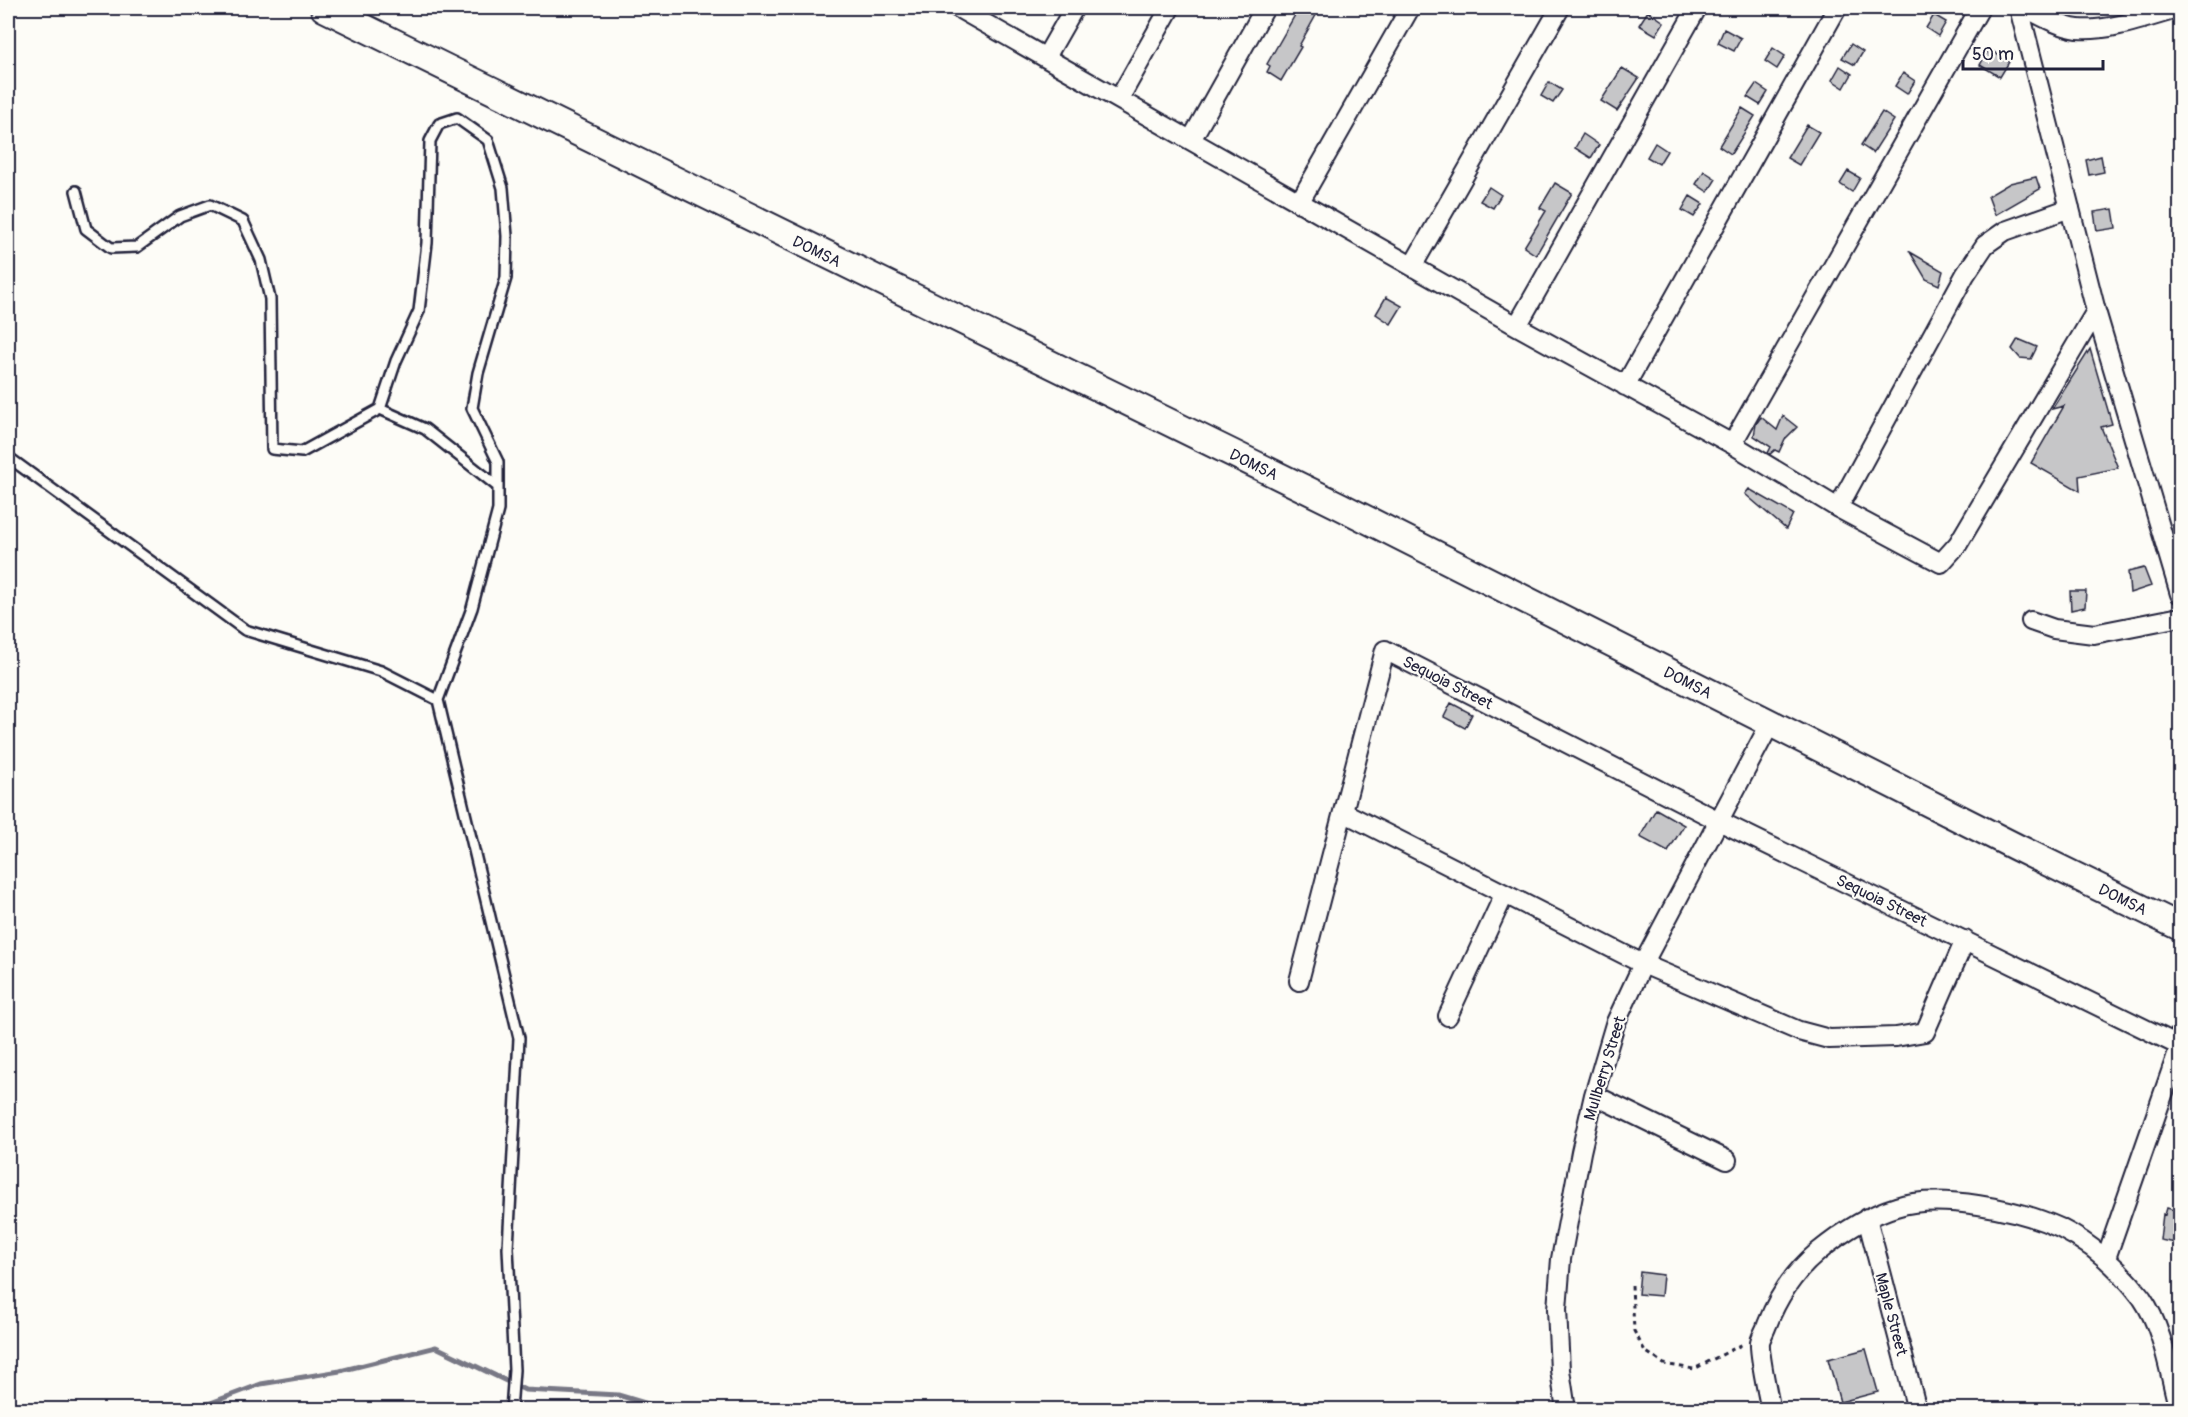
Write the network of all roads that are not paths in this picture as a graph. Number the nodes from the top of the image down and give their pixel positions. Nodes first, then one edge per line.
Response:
1 (324, 8) edge
2 (1074, 8) edge
3 (1170, 8) edge
4 (1265, 8) edge
5 (1410, 8) edge
6 (1560, 8) edge
7 (1696, 8) edge
8 (1837, 8) edge
9 (1980, 8) edge
10 (2019, 8) edge
11 (2026, 8) edge
12 (2181, 8) edge
13 (966, 10) edge
14 (1046, 57) junction
15 (1119, 99) junction
16 (1191, 140) junction
17 (76, 191) dead end
18 (1299, 203) junction
19 (2070, 208) junction
20 (1413, 266) junction
21 (2096, 311) junction
22 (1517, 326) junction
23 (1625, 386) junction
24 (380, 409) junction
25 (1732, 444) junction
26 (8, 457) edge
27 (497, 486) junction
28 (1838, 508) junction
29 (2181, 594) edge
30 (2181, 617) edge
31 (2031, 621) dead end
32 (438, 700) junction
33 (1770, 724) junction
34 (1343, 812) junction
35 (1719, 821) junction
36 (1504, 894) junction
37 (2181, 927) edge
38 (1965, 940) junction
39 (1643, 964) junction
40 (1299, 981) dead end
41 (1448, 1016) dead end
42 (1594, 1095) junction
43 (1727, 1160) dead end
44 (1868, 1218) junction
45 (2106, 1258) junction
46 (510, 1410) edge
47 (1566, 1410) edge
48 (1771, 1410) edge
49 (1917, 1410) edge
50 (2178, 1410) edge

1 - 33 main road, DOMSA
2 - 14 street
3 - 15 street
4 - 16 street
5 - 18 street
6 - 20 street
7 - 22 street
8 - 23 street
9 - 25 street
10 - 19 street
11 - 12 street
13 - 14 street
14 - 15 street
15 - 16 street
16 - 18 street
17 - 24 lane
18 - 20 street
19 - 21 street
19 - 28 street
20 - 22 street
21 - 28 street
21 - 29 street
22 - 23 street
23 - 25 street
24 - 27 lane
24 - 27 lane
25 - 28 street
26 - 32 lane
27 - 32 lane
30 - 31 street
32 - 46 lane
33 - 35 street, Mullberry Street
33 - 37 main road, DOMSA
34 - 35 street, Sequoia Street
34 - 36 street
34 - 40 street
35 - 38 street, Sequoia Street
35 - 39 street, Mullberry Street
36 - 39 street
36 - 41 street
38 - 39 street
38 - 45 street, Sequoia Street
39 - 42 street, Mullberry Street
42 - 43 street
42 - 47 street, Mullberry Street
44 - 45 street
44 - 48 street
44 - 49 street, Maple Street
45 - 50 street

